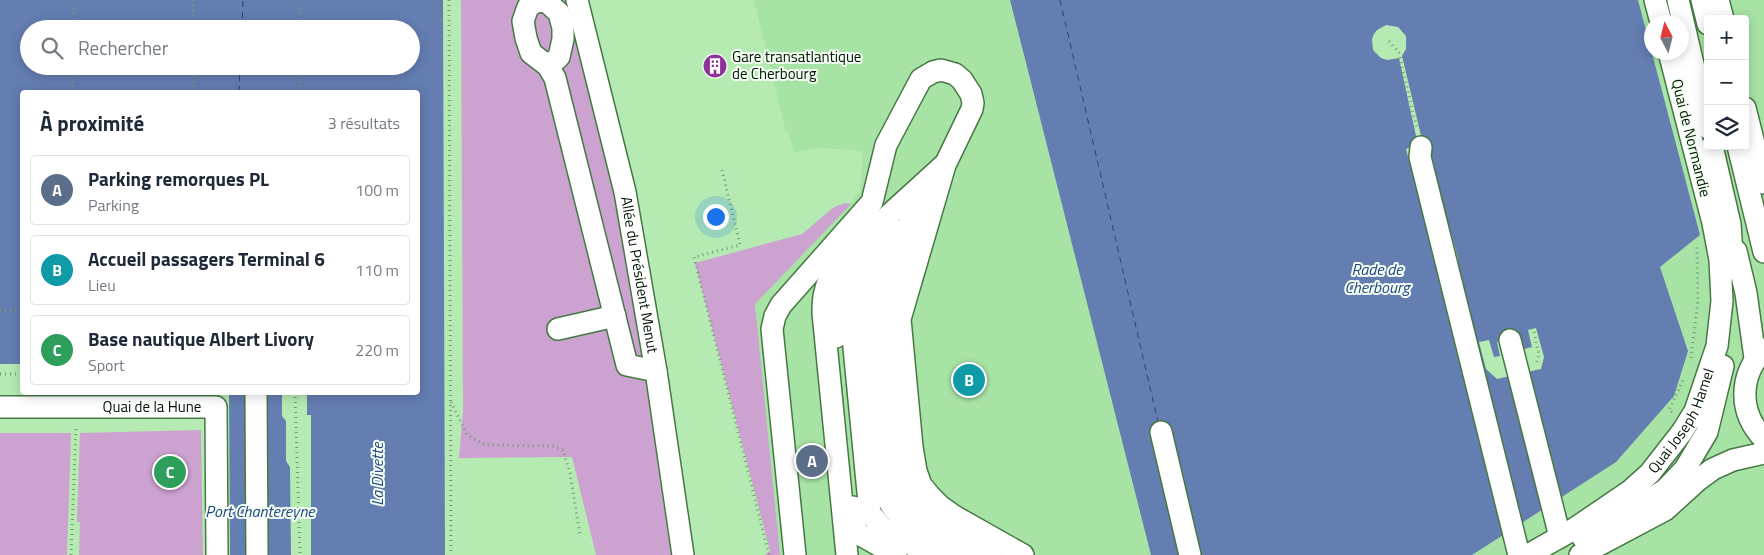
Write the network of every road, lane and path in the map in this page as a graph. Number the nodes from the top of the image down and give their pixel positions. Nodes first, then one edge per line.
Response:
1 (74, 0) edge
2 (193, 0) edge
3 (299, 0) edge
4 (450, 0) edge
5 (577, 0) edge
6 (1655, 0) edge
7 (1678, 0) edge
8 (1702, 0) edge
9 (1718, 0) edge
10 (1659, 15) edge
11 (1706, 15) edge
12 (1722, 15) edge
13 (74, 20) edge
14 (193, 20) edge
15 (299, 20) edge
16 (1389, 41) dead end
17 (1671, 60) edge
18 (548, 66) dead end
19 (74, 75) edge
20 (193, 75) edge
21 (299, 75) edge
22 (73, 90) edge
23 (194, 90) edge
24 (299, 90) edge
25 (1704, 111) edge
26 (1749, 124) edge
27 (1421, 147) joint
28 (1712, 150) edge
29 (1739, 150) edge
30 (945, 165) junction
31 (722, 170) dead end
32 (1764, 183) edge
33 (917, 197) junction
34 (1718, 222) junction
35 (874, 243) junction
36 (1764, 252) edge
37 (0, 310) edge
38 (20, 310) edge
39 (615, 316) junction
40 (558, 329) dead end
41 (1510, 340) dead end
42 (1760, 353) edge
43 (1690, 359) dead end
44 (656, 371) junction
45 (0, 374) edge
46 (20, 374) edge
47 (1684, 376) dead end
48 (256, 395) edge
49 (295, 395) edge
50 (451, 402) junction
51 (0, 407) edge
52 (77, 407) junction
53 (1688, 422) junction
54 (1161, 432) dead end
55 (1764, 439) edge
56 (1764, 453) edge
57 (580, 535) dead end
58 (1555, 546) edge
59 (849, 549) edge
60 (71, 555) edge
61 (217, 555) edge
62 (257, 555) edge
63 (300, 555) edge
64 (451, 555) edge
65 (682, 555) edge
66 (769, 555) edge
67 (795, 555) edge
68 (874, 555) edge
69 (896, 555) edge
70 (910, 555) edge
71 (930, 555) edge
72 (946, 555) edge
73 (959, 555) edge
74 (976, 555) edge
75 (991, 555) edge
76 (1007, 555) edge
77 (1023, 555) edge
78 (1190, 555) edge
79 (1519, 555) edge
80 (1528, 555) edge
81 (1580, 555) edge

1 - 13 path
2 - 14 path
3 - 15 path
4 - 50 path
5 - 44 street, Allée du Président Menut
6 - 10 street
7 - 25 street
8 - 11 street
9 - 12 street
16 - 27 path
17 - 34 street, Quai de Normandie
18 - 39 street
19 - 22 path
20 - 23 path
21 - 24 path
26 - 32 street
27 - 79 street
28 - 34 street
29 - 36 street
30 - 33 street
30 - 59 street
30 - 67 street
30 - 77 street
31 - 66 path
33 - 35 street
33 - 74 street
33 - 75 street
33 - 76 street
34 - 42 street
34 - 43 path
34 - 53 street, Quai Joseph Hamel
34 - 58 street
35 - 69 street
35 - 70 street
35 - 71 street
35 - 72 street
35 - 73 street
37 - 38 path
39 - 40 street
39 - 44 street
41 - 58 street
42 - 55 street
44 - 65 street, Allée du Président Menut
45 - 46 path
47 - 53 path
48 - 62 street
49 - 63 path
50 - 57 path
50 - 64 path
51 - 52 street, Quai de la Hune
52 - 60 path
52 - 61 street, Quai de la Hune
53 - 58 street, Quai Joseph Hamel
54 - 78 street
56 - 81 street
58 - 80 street, Quai Joseph Hamel
59 - 68 street

